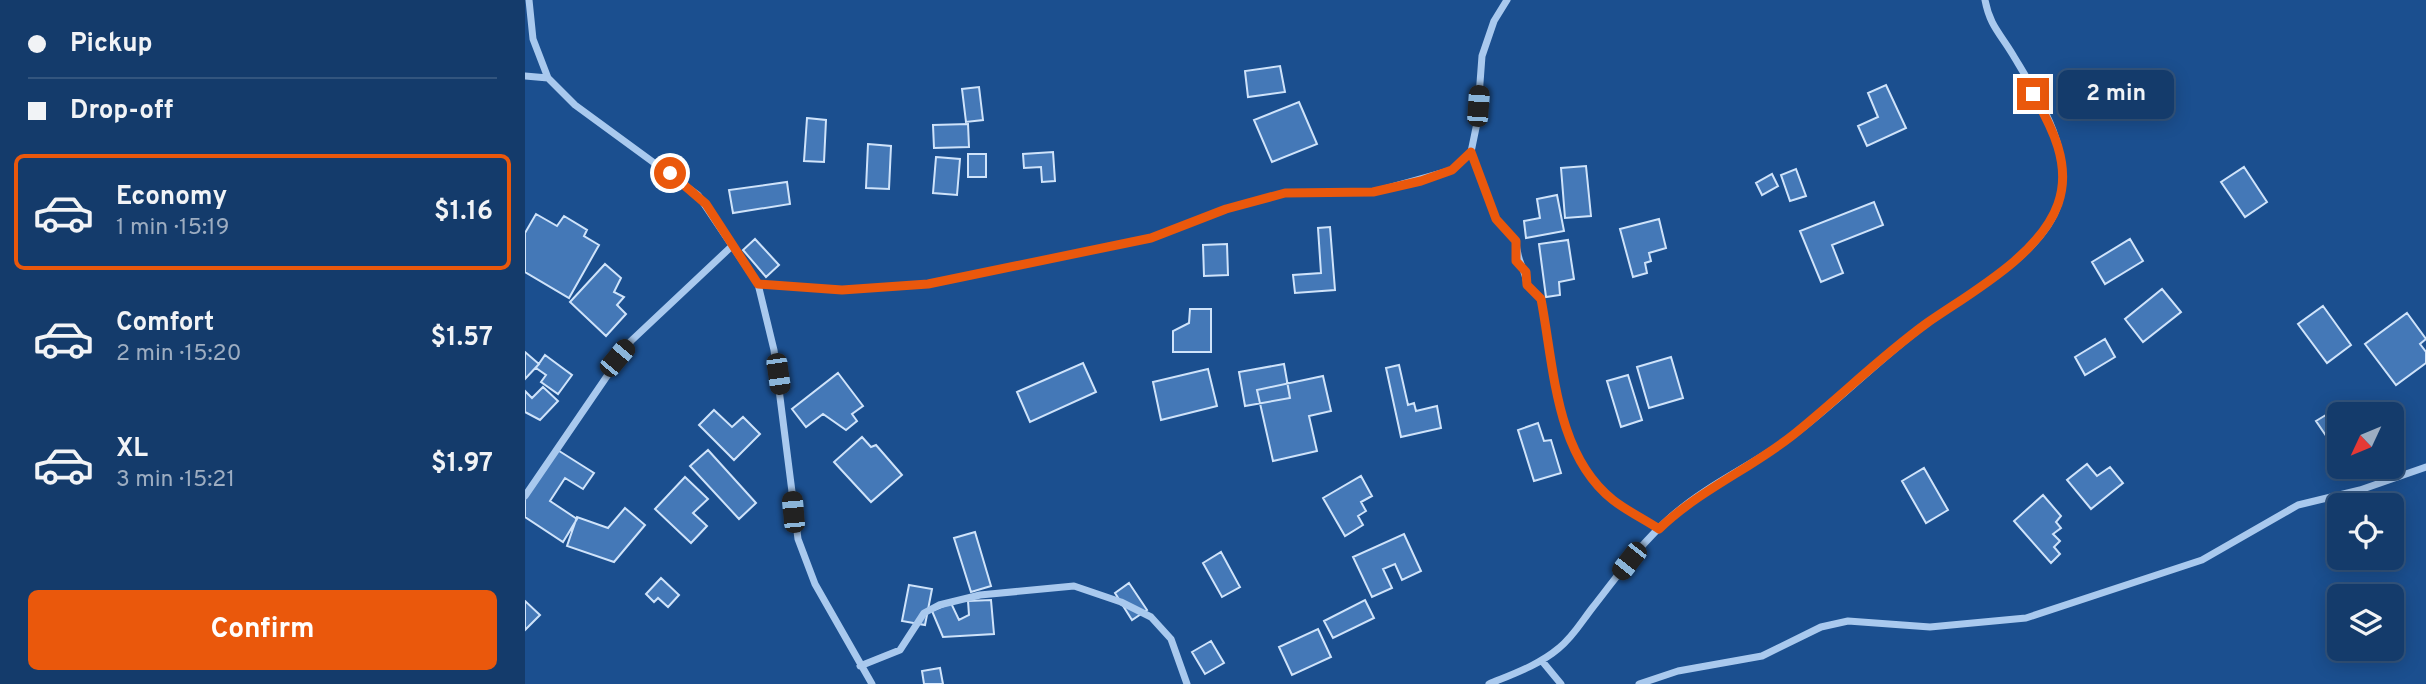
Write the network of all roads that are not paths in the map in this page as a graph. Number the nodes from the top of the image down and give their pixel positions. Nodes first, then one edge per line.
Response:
1 (529, 0) edge
2 (1507, 0) edge
3 (1985, 0) edge
4 (525, 76) edge
5 (548, 78) junction
6 (1471, 152) junction
7 (733, 245) junction
8 (758, 284) junction
9 (2426, 467) edge
10 (525, 496) edge
11 (1659, 529) junction
12 (1542, 661) junction
13 (860, 666) junction
14 (872, 684) edge
15 (1187, 684) edge
16 (1489, 684) edge
17 (1561, 684) edge
18 (1639, 684) edge

1 - 5 street
2 - 6 street
3 - 11 street
4 - 5 street
5 - 7 street
6 - 8 street
6 - 11 street
7 - 8 street
7 - 10 street
8 - 13 street
9 - 18 street
11 - 12 street
12 - 16 street
12 - 17 street
13 - 14 street
13 - 15 street

